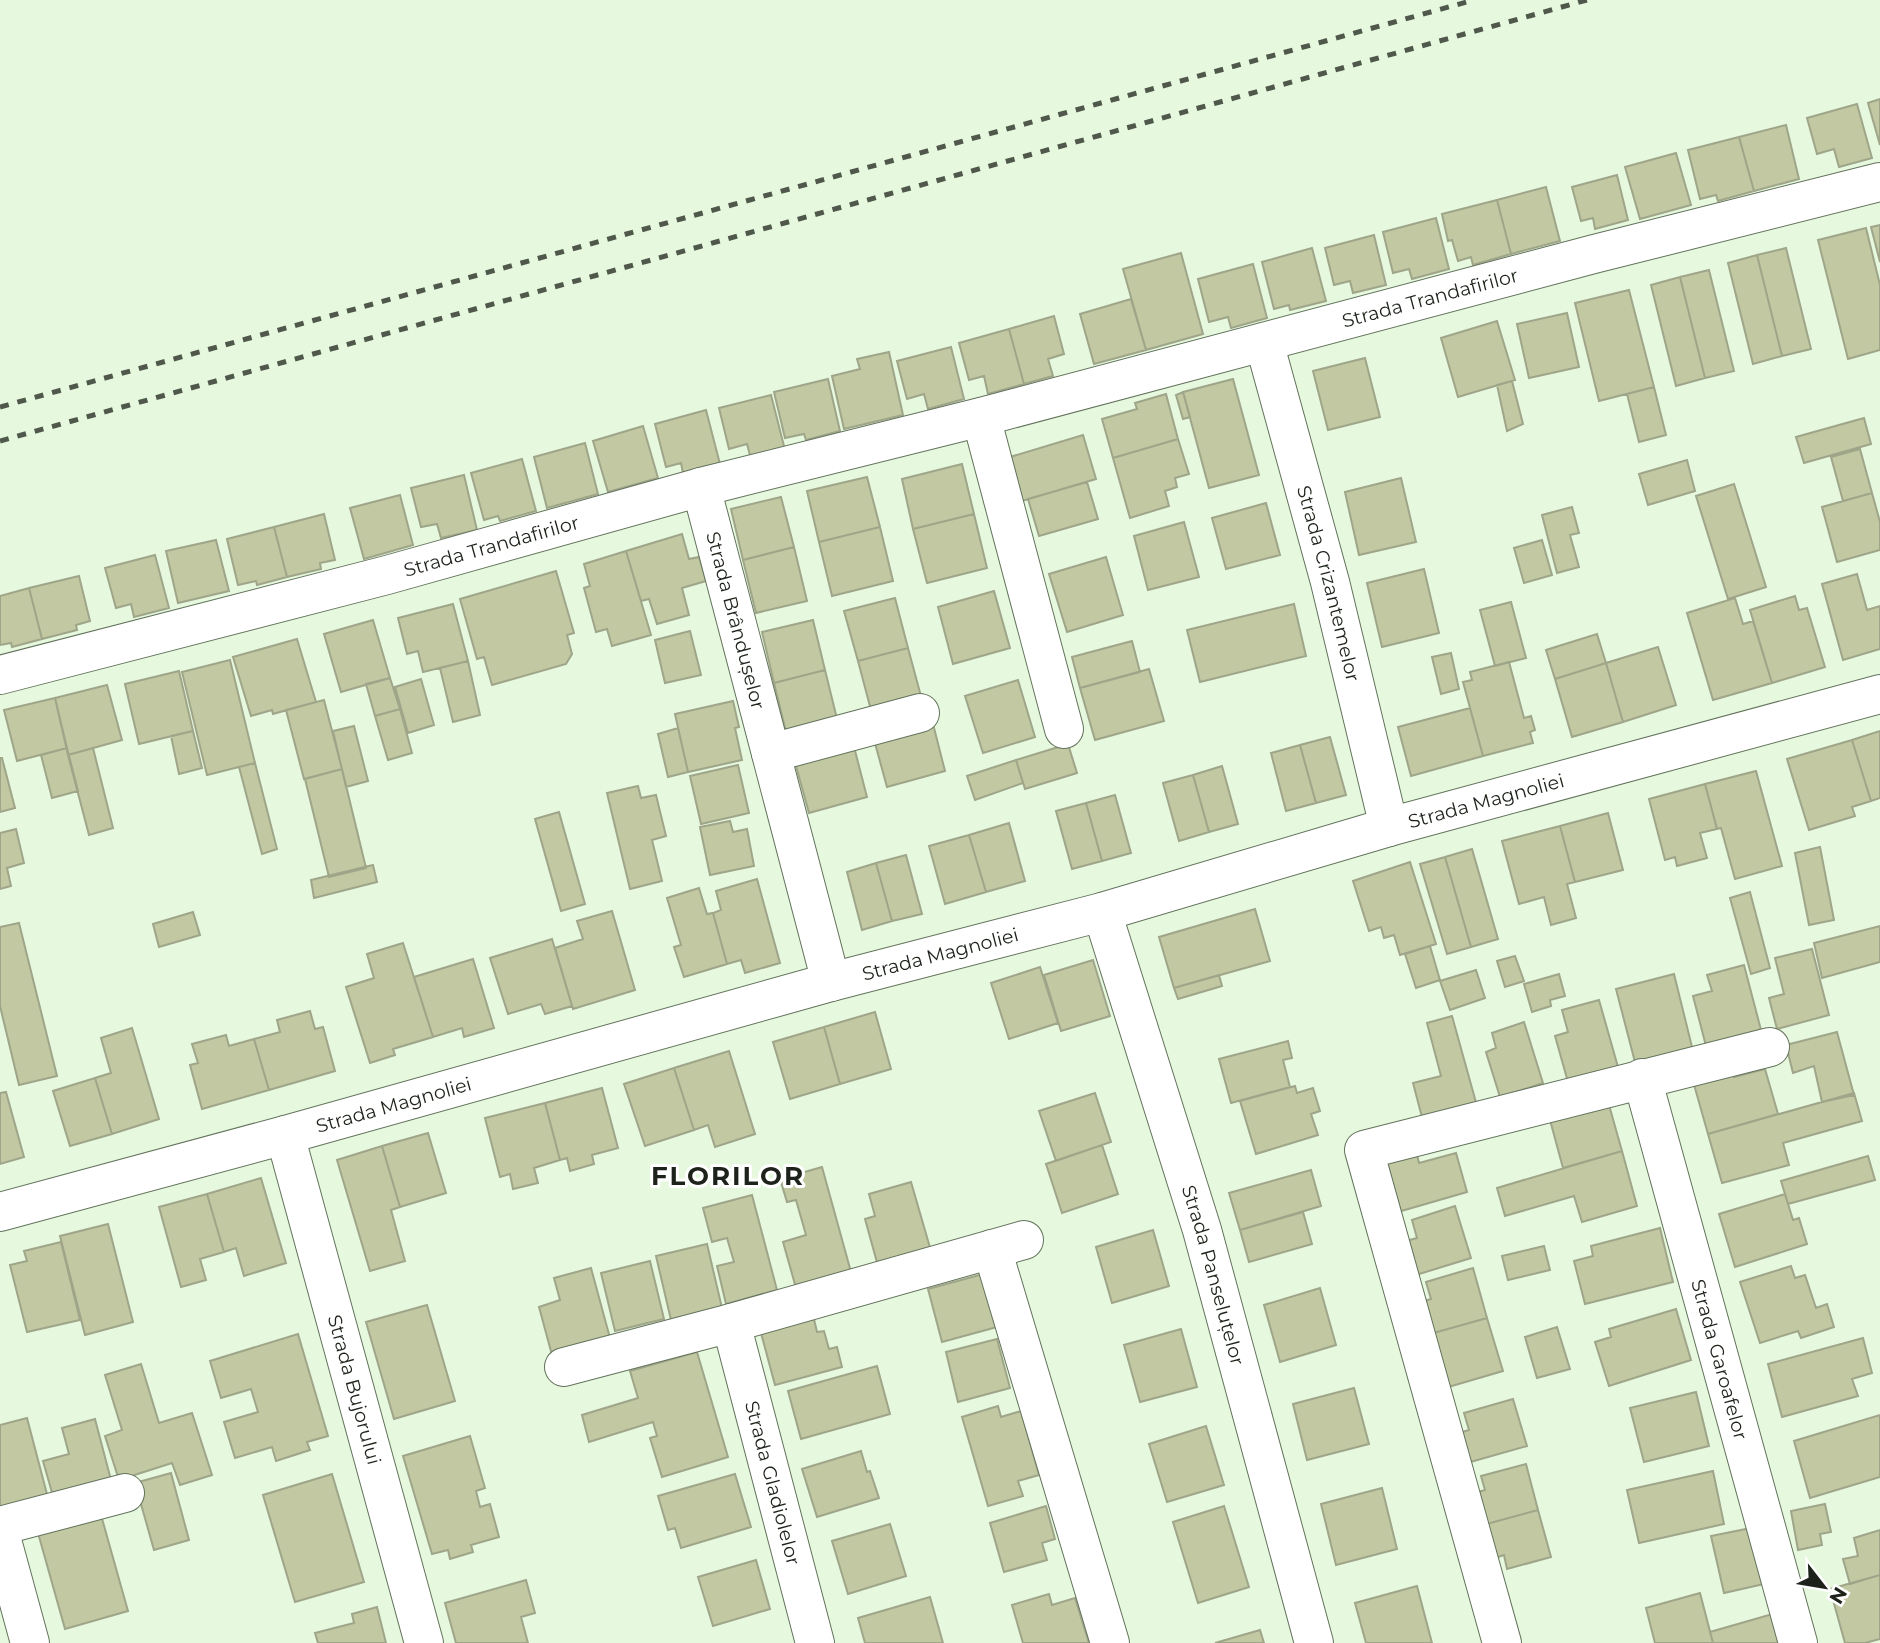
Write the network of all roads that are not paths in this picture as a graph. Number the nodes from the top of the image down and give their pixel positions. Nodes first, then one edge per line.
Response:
1 (1880, 182) edge
2 (1264, 342) junction
3 (981, 417) junction
4 (701, 487) junction
5 (0, 675) edge
6 (1880, 694) edge
7 (920, 713) dead end
8 (1064, 729) dead end
9 (771, 753) junction
10 (1389, 827) junction
11 (1102, 912) junction
12 (831, 982) junction
13 (1770, 1047) dead end
14 (1642, 1078) junction
15 (285, 1135) junction
16 (0, 1212) edge
17 (731, 1323) junction
18 (564, 1367) dead end
19 (125, 1493) dead end
20 (0, 1526) edge
21 (0, 1533) edge
22 (30, 1643) edge
23 (424, 1643) edge
24 (815, 1643) edge
25 (1110, 1643) edge
26 (1314, 1643) edge
27 (1502, 1643) edge
28 (1798, 1643) edge

1 - 2 street, Strada Trandafirilor
2 - 3 street, Strada Trandafirilor
2 - 10 street, Strada Crizantemelor
3 - 4 street, Strada Trandafirilor
3 - 8 street
4 - 5 street, Strada Trandafirilor
4 - 9 street, Strada Brândușelor
6 - 10 street, Strada Magnoliei
7 - 9 street
9 - 12 street, Strada Brândușelor
10 - 11 street, Strada Magnoliei
11 - 12 street, Strada Magnoliei
11 - 26 street, Strada Panseluțelor
12 - 15 street, Strada Magnoliei
13 - 14 street
14 - 27 street
14 - 28 street, Strada Garoafelor
15 - 16 street, Strada Magnoliei
15 - 23 street, Strada Bujorului
17 - 18 street
17 - 24 street, Strada Gladiolelor
17 - 25 street
19 - 20 street
21 - 22 street

